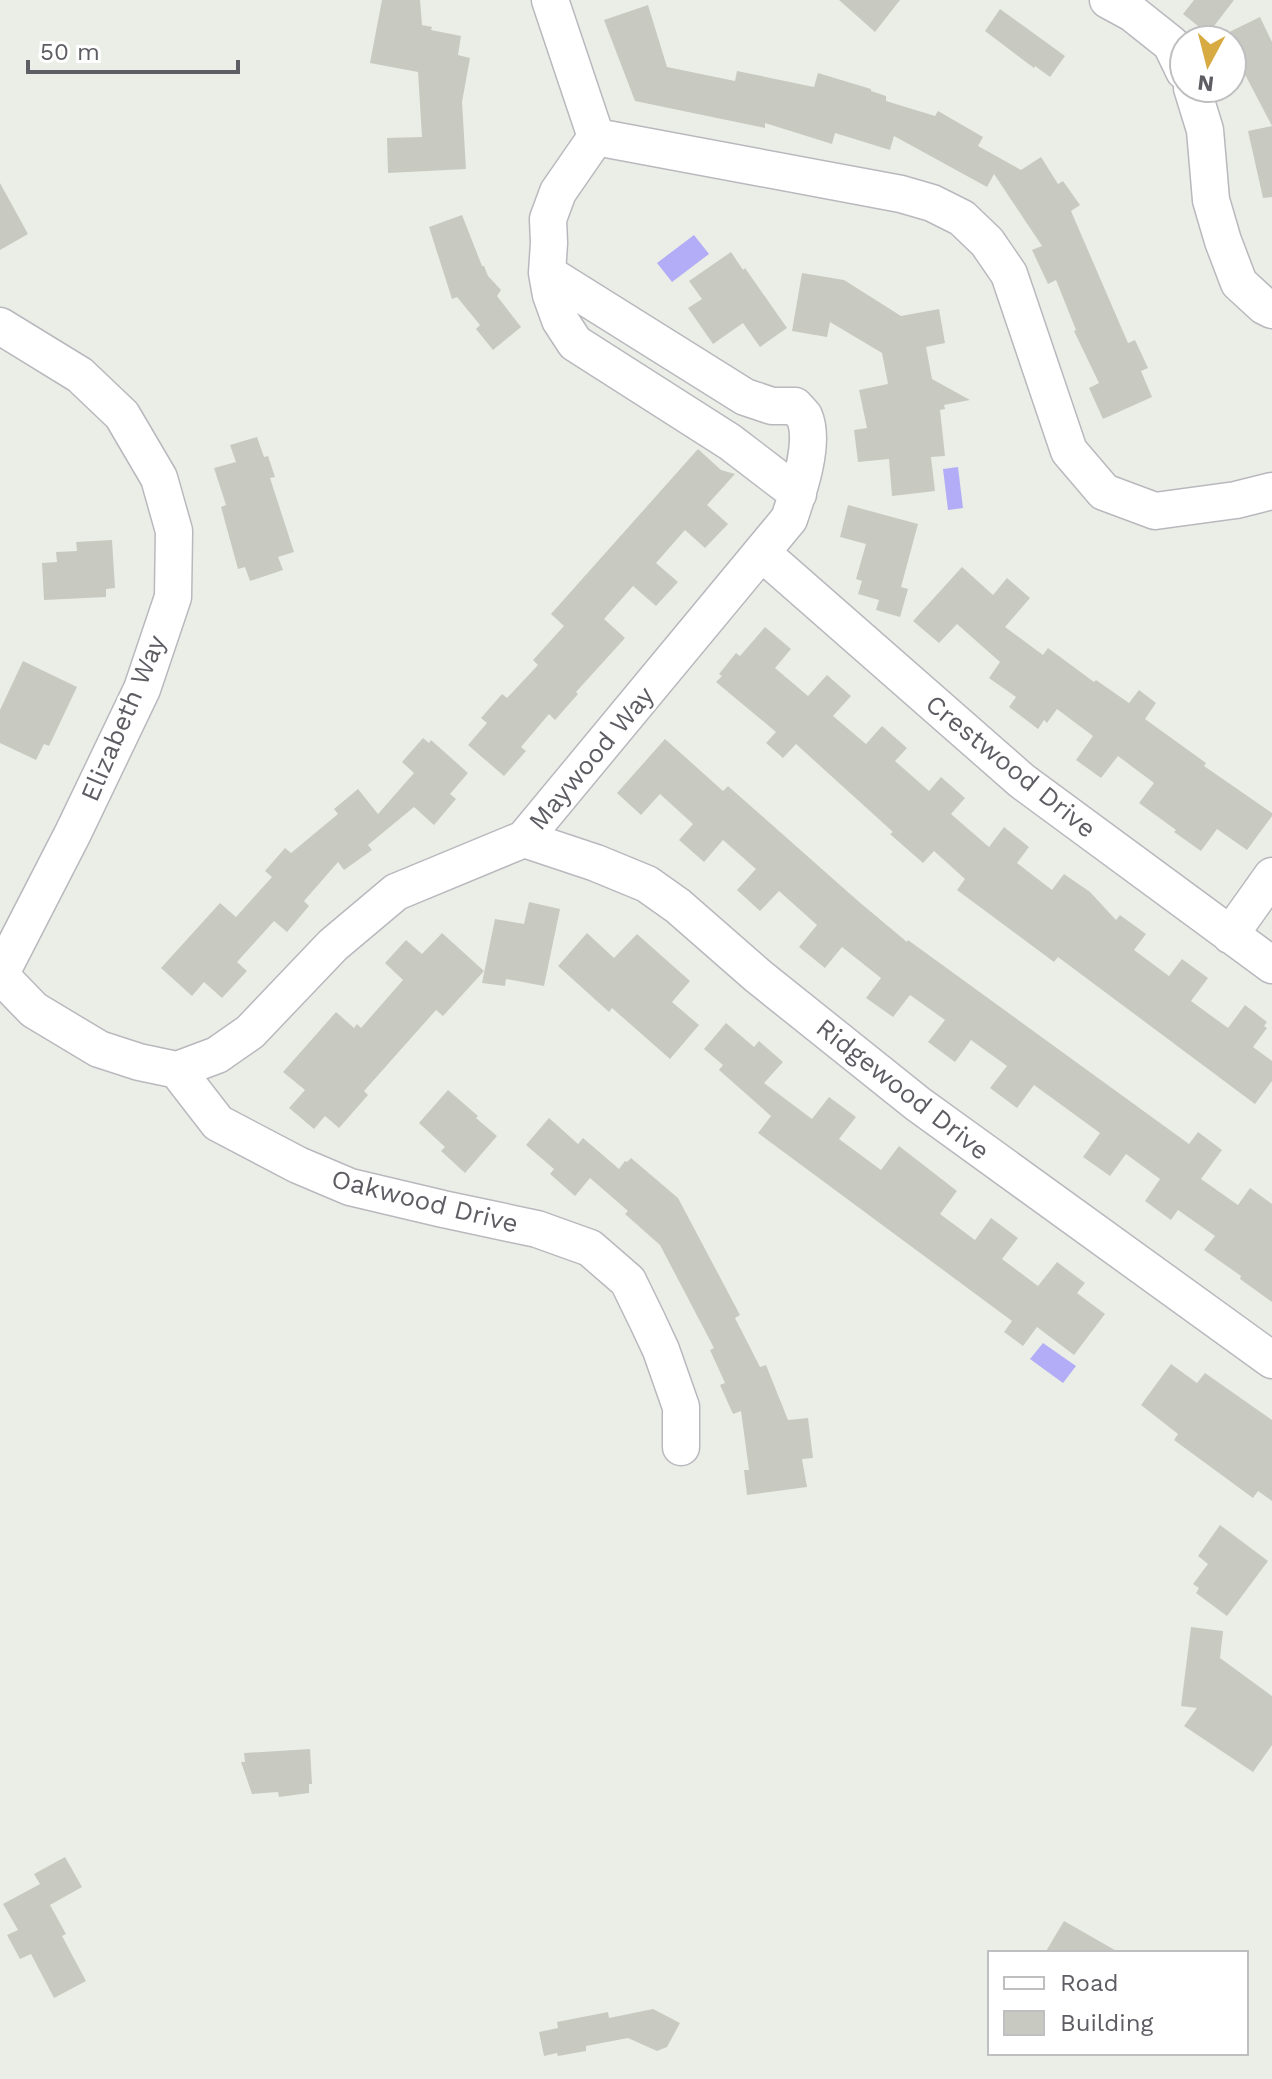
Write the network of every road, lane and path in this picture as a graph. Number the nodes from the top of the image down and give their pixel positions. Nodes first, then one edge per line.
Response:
1 (550, 0) edge
2 (1108, 0) edge
3 (1168, 42) edge
4 (1197, 104) edge
5 (596, 137) junction
6 (547, 273) junction
7 (1272, 310) edge
8 (0, 326) edge
9 (1272, 491) edge
10 (798, 494) junction
11 (762, 553) junction
12 (524, 839) junction
13 (1272, 876) edge
14 (1230, 935) junction
15 (1272, 965) edge
16 (0, 975) edge
17 (177, 1070) junction
18 (1272, 1360) edge
19 (681, 1447) dead end

1 - 5 street
2 - 3 street
4 - 7 street
5 - 6 street
5 - 9 street
6 - 10 street
6 - 10 street, Maywood Way
8 - 16 street, Elizabeth Way
10 - 11 street, Maywood Way
11 - 12 street, Maywood Way
11 - 14 street, Crestwood Drive
12 - 17 street, Maywood Way
12 - 18 street, Ridgewood Drive
13 - 14 street
14 - 15 street, Crestwood Drive
16 - 17 street
17 - 19 street, Oakwood Drive

